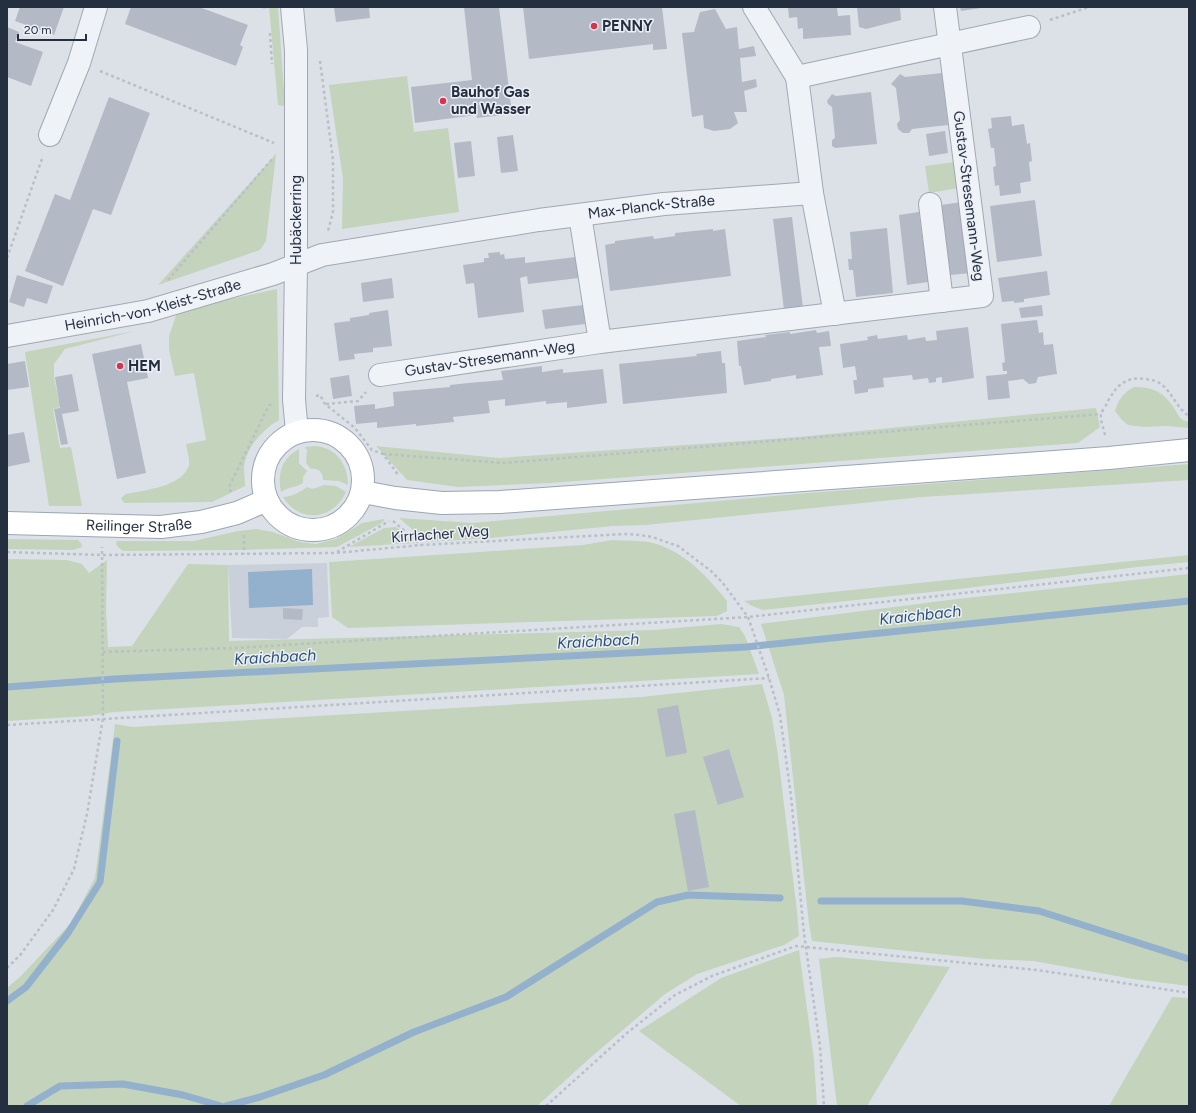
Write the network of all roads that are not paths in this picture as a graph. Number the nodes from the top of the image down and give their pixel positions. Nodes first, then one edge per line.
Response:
1 (96, 7) edge
2 (292, 7) edge
3 (754, 7) edge
4 (945, 7) edge
5 (1029, 27) road end
6 (950, 44) junction
7 (797, 77) junction
8 (50, 135) road end
9 (812, 193) junction
10 (930, 204) dead end
11 (580, 215) junction
12 (296, 264) junction
13 (942, 301) junction
14 (835, 314) junction
15 (7, 336) edge
16 (600, 342) junction
17 (380, 375) road end
18 (297, 432) junction
19 (1189, 450) edge
20 (363, 492) junction
21 (266, 500) junction
22 (7, 523) edge

1 - 8 street
2 - 12 street, Hubäckerring
3 - 7 street
4 - 6 street
5 - 6 street
6 - 7 street
6 - 13 street, Gustav-Stresemann-Weg
7 - 9 street
9 - 11 street, Max-Planck-Straße
9 - 14 street
10 - 13 street
11 - 12 street, Max-Planck-Straße
11 - 16 street
12 - 15 street, Heinrich-von-Kleist-Straße
12 - 18 street, Hubäckerring
13 - 14 street, Gustav-Stresemann-Weg
14 - 16 street, Gustav-Stresemann-Weg
16 - 17 street, Gustav-Stresemann-Weg
18 - 20 main road
18 - 21 main road
19 - 20 main road
20 - 21 main road
21 - 22 main road, Reilinger Straße

